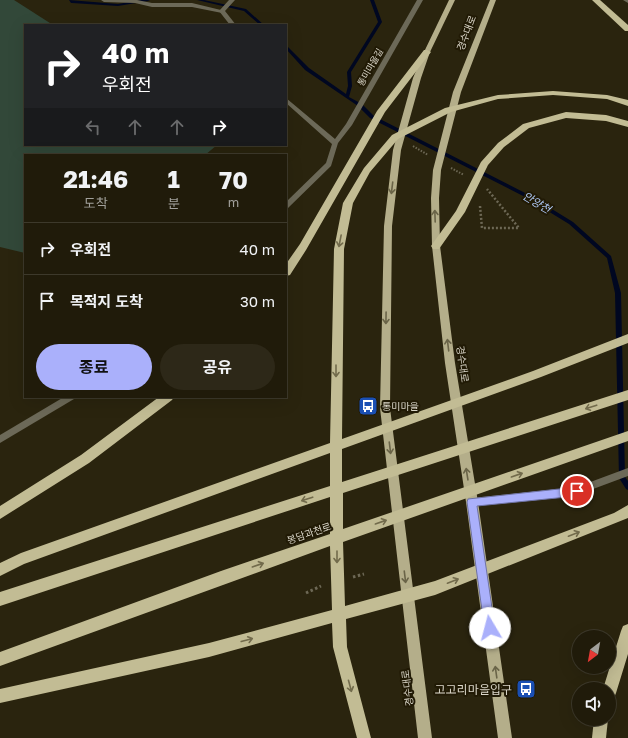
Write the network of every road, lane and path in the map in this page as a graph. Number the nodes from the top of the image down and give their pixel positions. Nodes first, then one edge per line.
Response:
1 (104, 0) edge
2 (232, 0) edge
3 (420, 0) edge
4 (452, 0) edge
5 (493, 0) edge
6 (596, 0) edge
7 (222, 11) junction
8 (232, 24) edge
9 (628, 30) edge
10 (427, 52) junction
11 (287, 101) edge
12 (628, 103) edge
13 (628, 124) edge
14 (335, 143) junction
15 (287, 205) edge
16 (436, 246) junction
17 (287, 271) edge
18 (628, 338) edge
19 (628, 395) edge
20 (69, 398) edge
21 (167, 398) edge
22 (628, 436) edge
23 (0, 439) edge
24 (628, 472) edge
25 (472, 502) junction
26 (628, 511) edge
27 (0, 513) edge
28 (0, 570) edge
29 (0, 599) edge
30 (628, 631) edge
31 (0, 659) edge
32 (612, 682) edge
33 (0, 696) edge
34 (600, 726) edge
35 (364, 738) edge
36 (425, 738) edge
37 (505, 738) edge
38 (599, 738) edge

1 - 7 street
2 - 7 street
3 - 14 street, 통미마을길
4 - 10 main road, 경수대로
16 -> 5 main road, 경수대로
6 - 9 highway
7 - 8 street
10 - 17 highway
10 -> 36 main road, 경수대로
11 - 14 street
12 -> 35 highway
13 - 16 highway
14 - 15 street, 통미마을길
25 -> 16 main road, 경수대로
18 - 28 highway
19 -> 29 highway
20 - 23 street
21 - 27 highway
31 -> 22 highway, 봉담과천로
24 - 25 street
37 -> 25 main road, 경수대로
33 -> 26 highway
30 - 32 highway
34 - 38 highway

